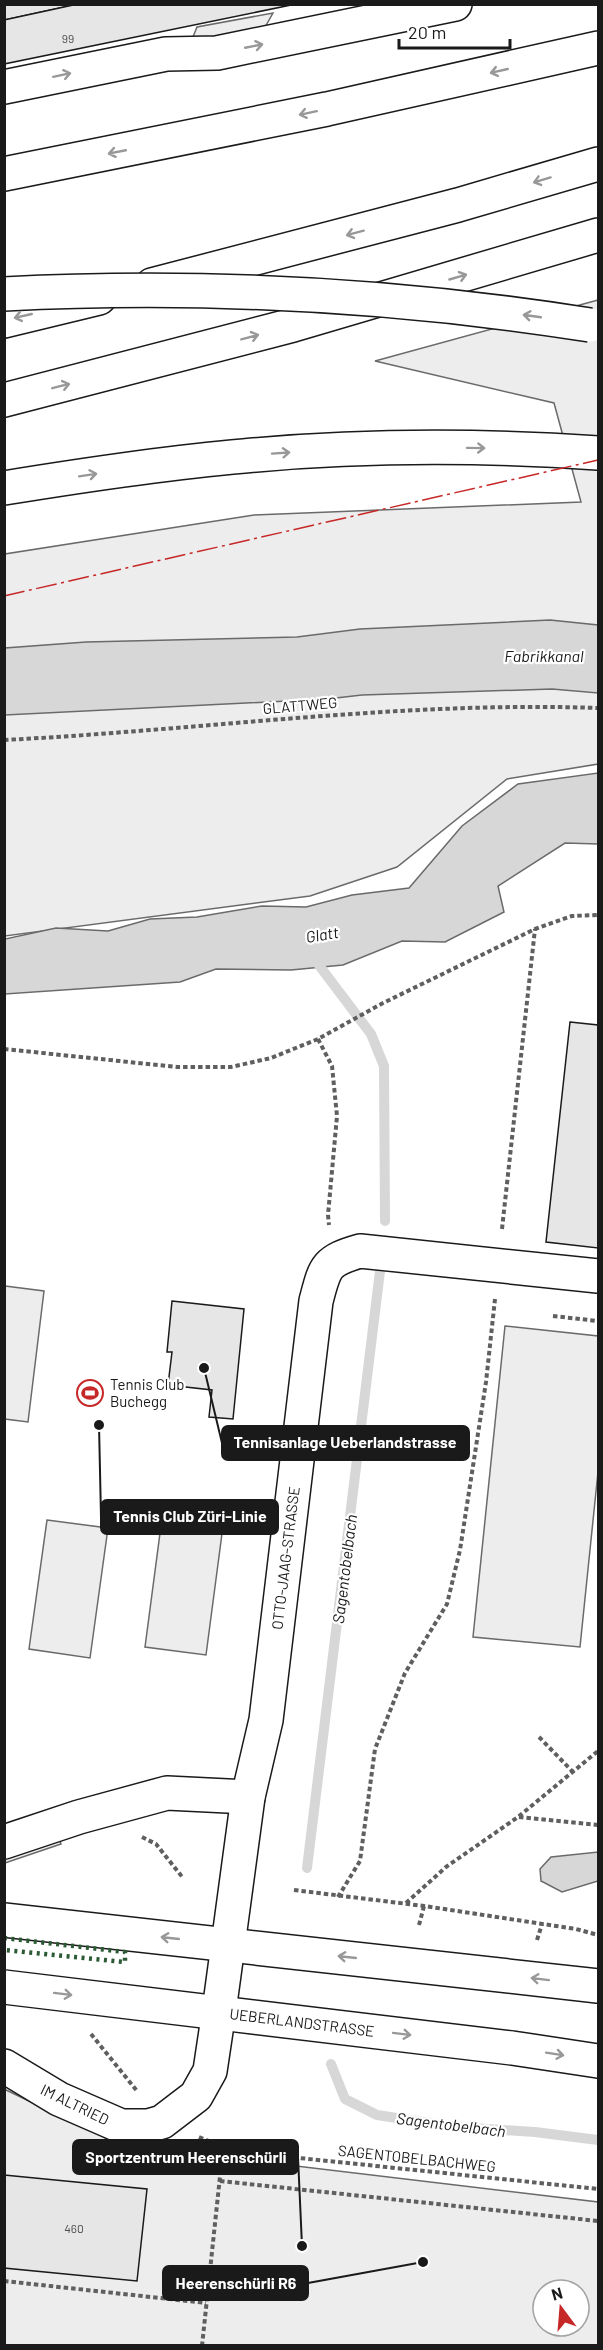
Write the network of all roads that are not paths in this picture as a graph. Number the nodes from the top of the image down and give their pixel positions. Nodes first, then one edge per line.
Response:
1 (455, 4) edge
2 (598, 46) edge
3 (4, 87) edge
4 (598, 164) edge
5 (4, 174) edge
6 (598, 235) edge
7 (4, 294) edge
8 (4, 321) edge
9 (594, 325) edge
10 (4, 400) edge
11 (598, 453) edge
12 (4, 488) edge
13 (598, 1276) edge
14 (248, 1797) junction
15 (4, 1842) edge
16 (4, 1920) edge
17 (228, 1945) junction
18 (598, 1986) edge
19 (4, 1987) edge
20 (219, 2011) junction
21 (598, 2061) edge
22 (4, 2066) edge

3 -> 1 main road
2 -> 5 main road
4 -> 8 main road
10 -> 6 main road
9 -> 7 main road, bridge
12 -> 11 main road
13 - 14 main road, OTTO-JAAG-STRASSE
14 - 15 main road
14 - 17 main road, OTTO-JAAG-STRASSE
17 -> 16 main road
18 -> 17 main road
17 - 20 main road, OTTO-JAAG-STRASSE
19 -> 20 main road, UEBERLANDSTRASSE
20 -> 21 main road, UEBERLANDSTRASSE
20 - 22 main road, IM ALTRIED

